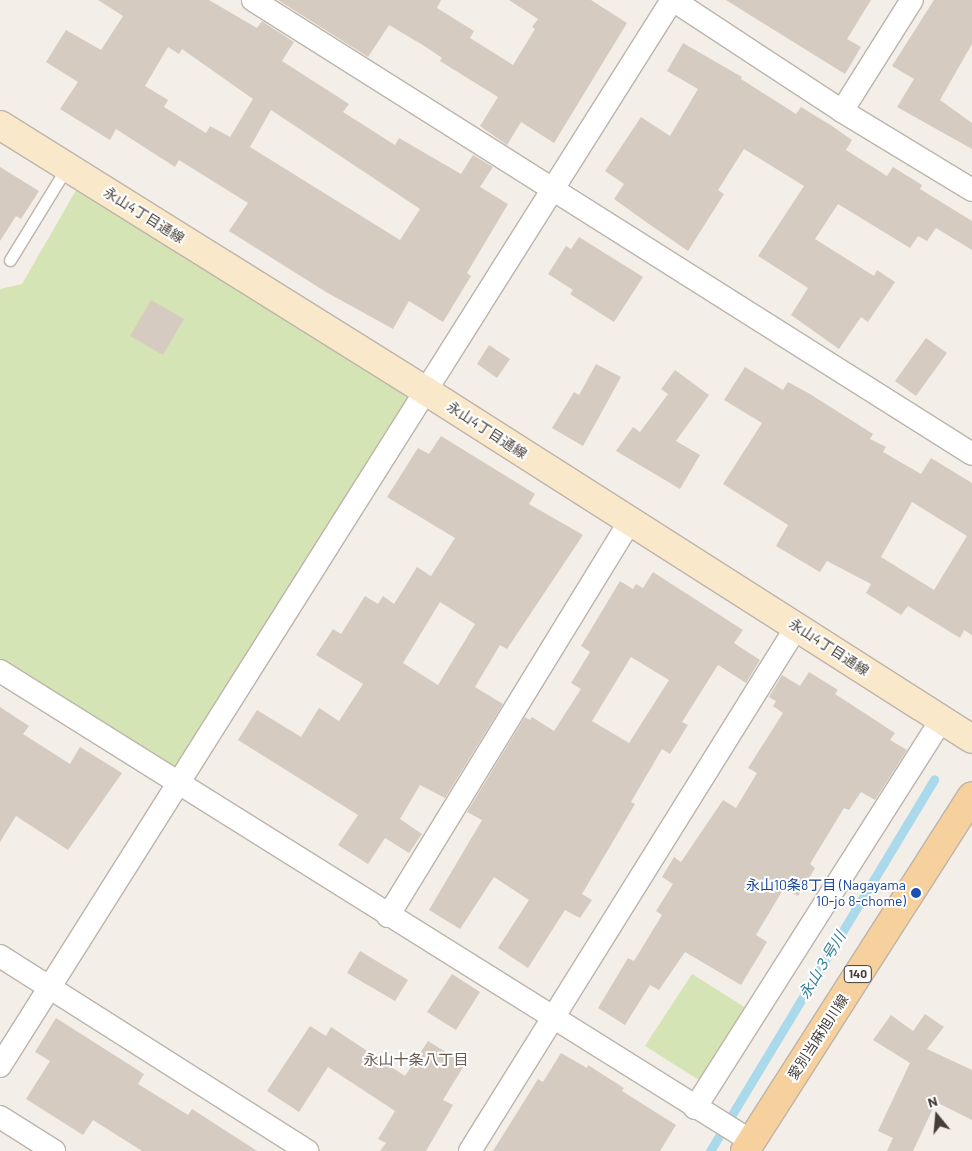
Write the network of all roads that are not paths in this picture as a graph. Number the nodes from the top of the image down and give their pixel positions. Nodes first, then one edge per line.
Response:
1 (253, 0) edge
2 (672, 0) edge
3 (912, 0) edge
4 (842, 111) junction
5 (0, 125) edge
6 (67, 167) junction
7 (972, 190) edge
8 (552, 191) junction
9 (10, 260) dead end
10 (426, 391) junction
11 (972, 454) edge
12 (630, 521) junction
13 (797, 626) junction
14 (0, 671) edge
15 (942, 719) junction
16 (972, 739) edge
17 (179, 786) junction
18 (972, 796) edge
19 (388, 916) junction
20 (0, 956) edge
21 (50, 987) junction
22 (554, 1018) junction
23 (0, 1066) edge
24 (702, 1112) junction
25 (0, 1117) edge
26 (743, 1141) edge
27 (54, 1151) edge
28 (307, 1151) edge
29 (470, 1151) edge

1 - 8 street
2 - 4 street
2 - 8 street
3 - 4 street
4 - 7 street
5 - 6 street, 永山4丁目通線
6 - 9 lane
6 - 10 street, 永山4丁目通線
8 - 10 street
8 - 11 street
10 - 12 street, 永山4丁目通線
10 - 17 street
12 - 13 street, 永山4丁目通線
12 - 19 street
13 - 15 street, 永山4丁目通線
13 - 22 street
14 - 17 street
15 - 16 street, 永山4丁目通線
15 - 24 street
17 - 19 street
17 - 21 street
18 - 26 main road, 愛別当麻旭川線 / 140
19 - 22 street
20 - 21 street
21 - 23 street
21 - 28 street
22 - 24 street
22 - 29 street
24 - 26 street
25 - 27 street

